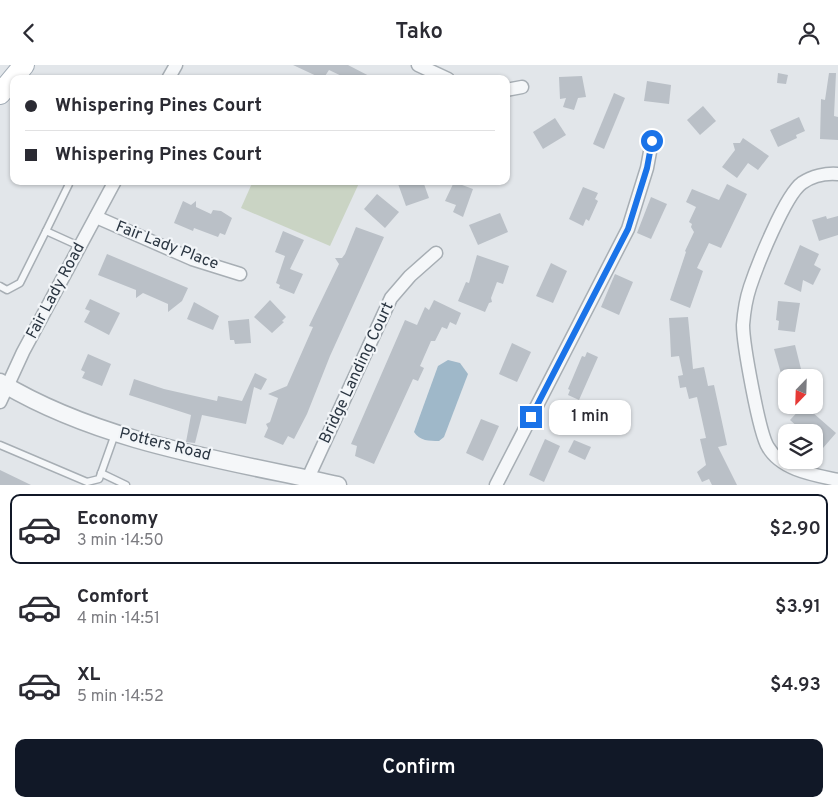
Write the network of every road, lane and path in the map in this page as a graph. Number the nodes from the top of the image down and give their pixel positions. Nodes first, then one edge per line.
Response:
1 (24, 65) edge
2 (418, 65) edge
3 (16, 75) edge
4 (439, 75) edge
5 (10, 82) edge
6 (522, 87) dead end
7 (510, 89) edge
8 (0, 94) edge
9 (652, 141) dead end
10 (838, 174) edge
11 (67, 185) edge
12 (113, 185) edge
13 (96, 217) junction
14 (46, 231) junction
15 (79, 246) junction
16 (436, 253) dead end
17 (240, 274) dead end
18 (0, 286) edge
19 (4, 384) edge
20 (0, 402) edge
21 (116, 433) junction
22 (0, 445) edge
23 (308, 478) junction
24 (99, 479) edge
25 (838, 480) edge
26 (126, 485) edge
27 (338, 485) edge
28 (496, 485) edge

1 - 3 main road
2 - 4 street
5 - 8 main road
6 - 7 street
9 - 28 street
10 - 25 street
11 - 14 lane
12 - 13 street, Fair Lady Road
13 - 15 street, Fair Lady Road
13 - 17 street, Fair Lady Place
14 - 15 lane
14 - 18 lane
15 - 19 street, Fair Lady Road
16 - 23 street, Bridge Landing Court
19 - 20 street, Fair Lady Road
19 - 21 street, Potters Road
21 - 23 street, Potters Road
21 - 24 lane
22 - 24 lane
23 - 27 street, Potters Road
24 - 26 lane

